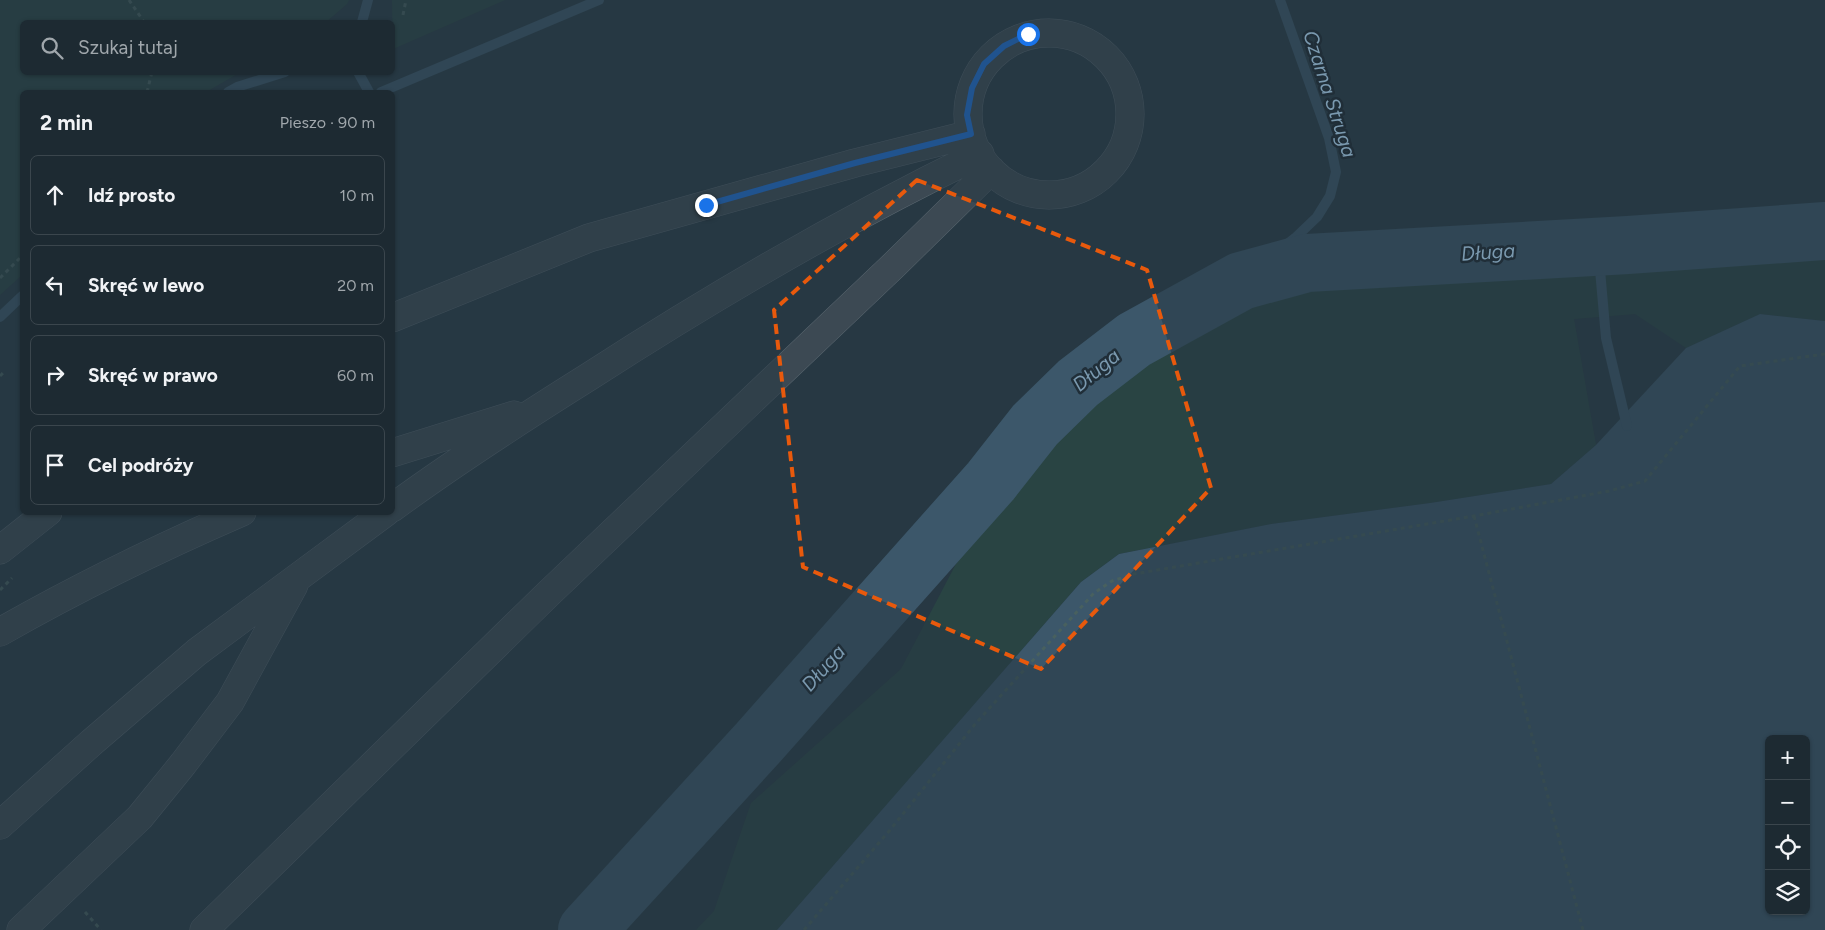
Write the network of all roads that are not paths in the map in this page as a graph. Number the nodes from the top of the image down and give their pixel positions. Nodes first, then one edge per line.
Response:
1 (980, 153) junction
2 (395, 317) edge
3 (544, 405) junction
4 (395, 452) edge
5 (395, 506) edge
6 (44, 515) edge
7 (235, 515) edge
8 (382, 515) edge
9 (0, 550) edge
10 (300, 575) junction
11 (0, 632) edge
12 (0, 825) edge
13 (21, 930) edge
14 (204, 930) edge

1 - 1 street
1 - 2 street
1 - 3 street
1 - 14 street
3 - 4 street
3 - 5 street
6 - 9 street
7 - 11 street
8 - 10 street
10 - 12 street
10 - 13 street

